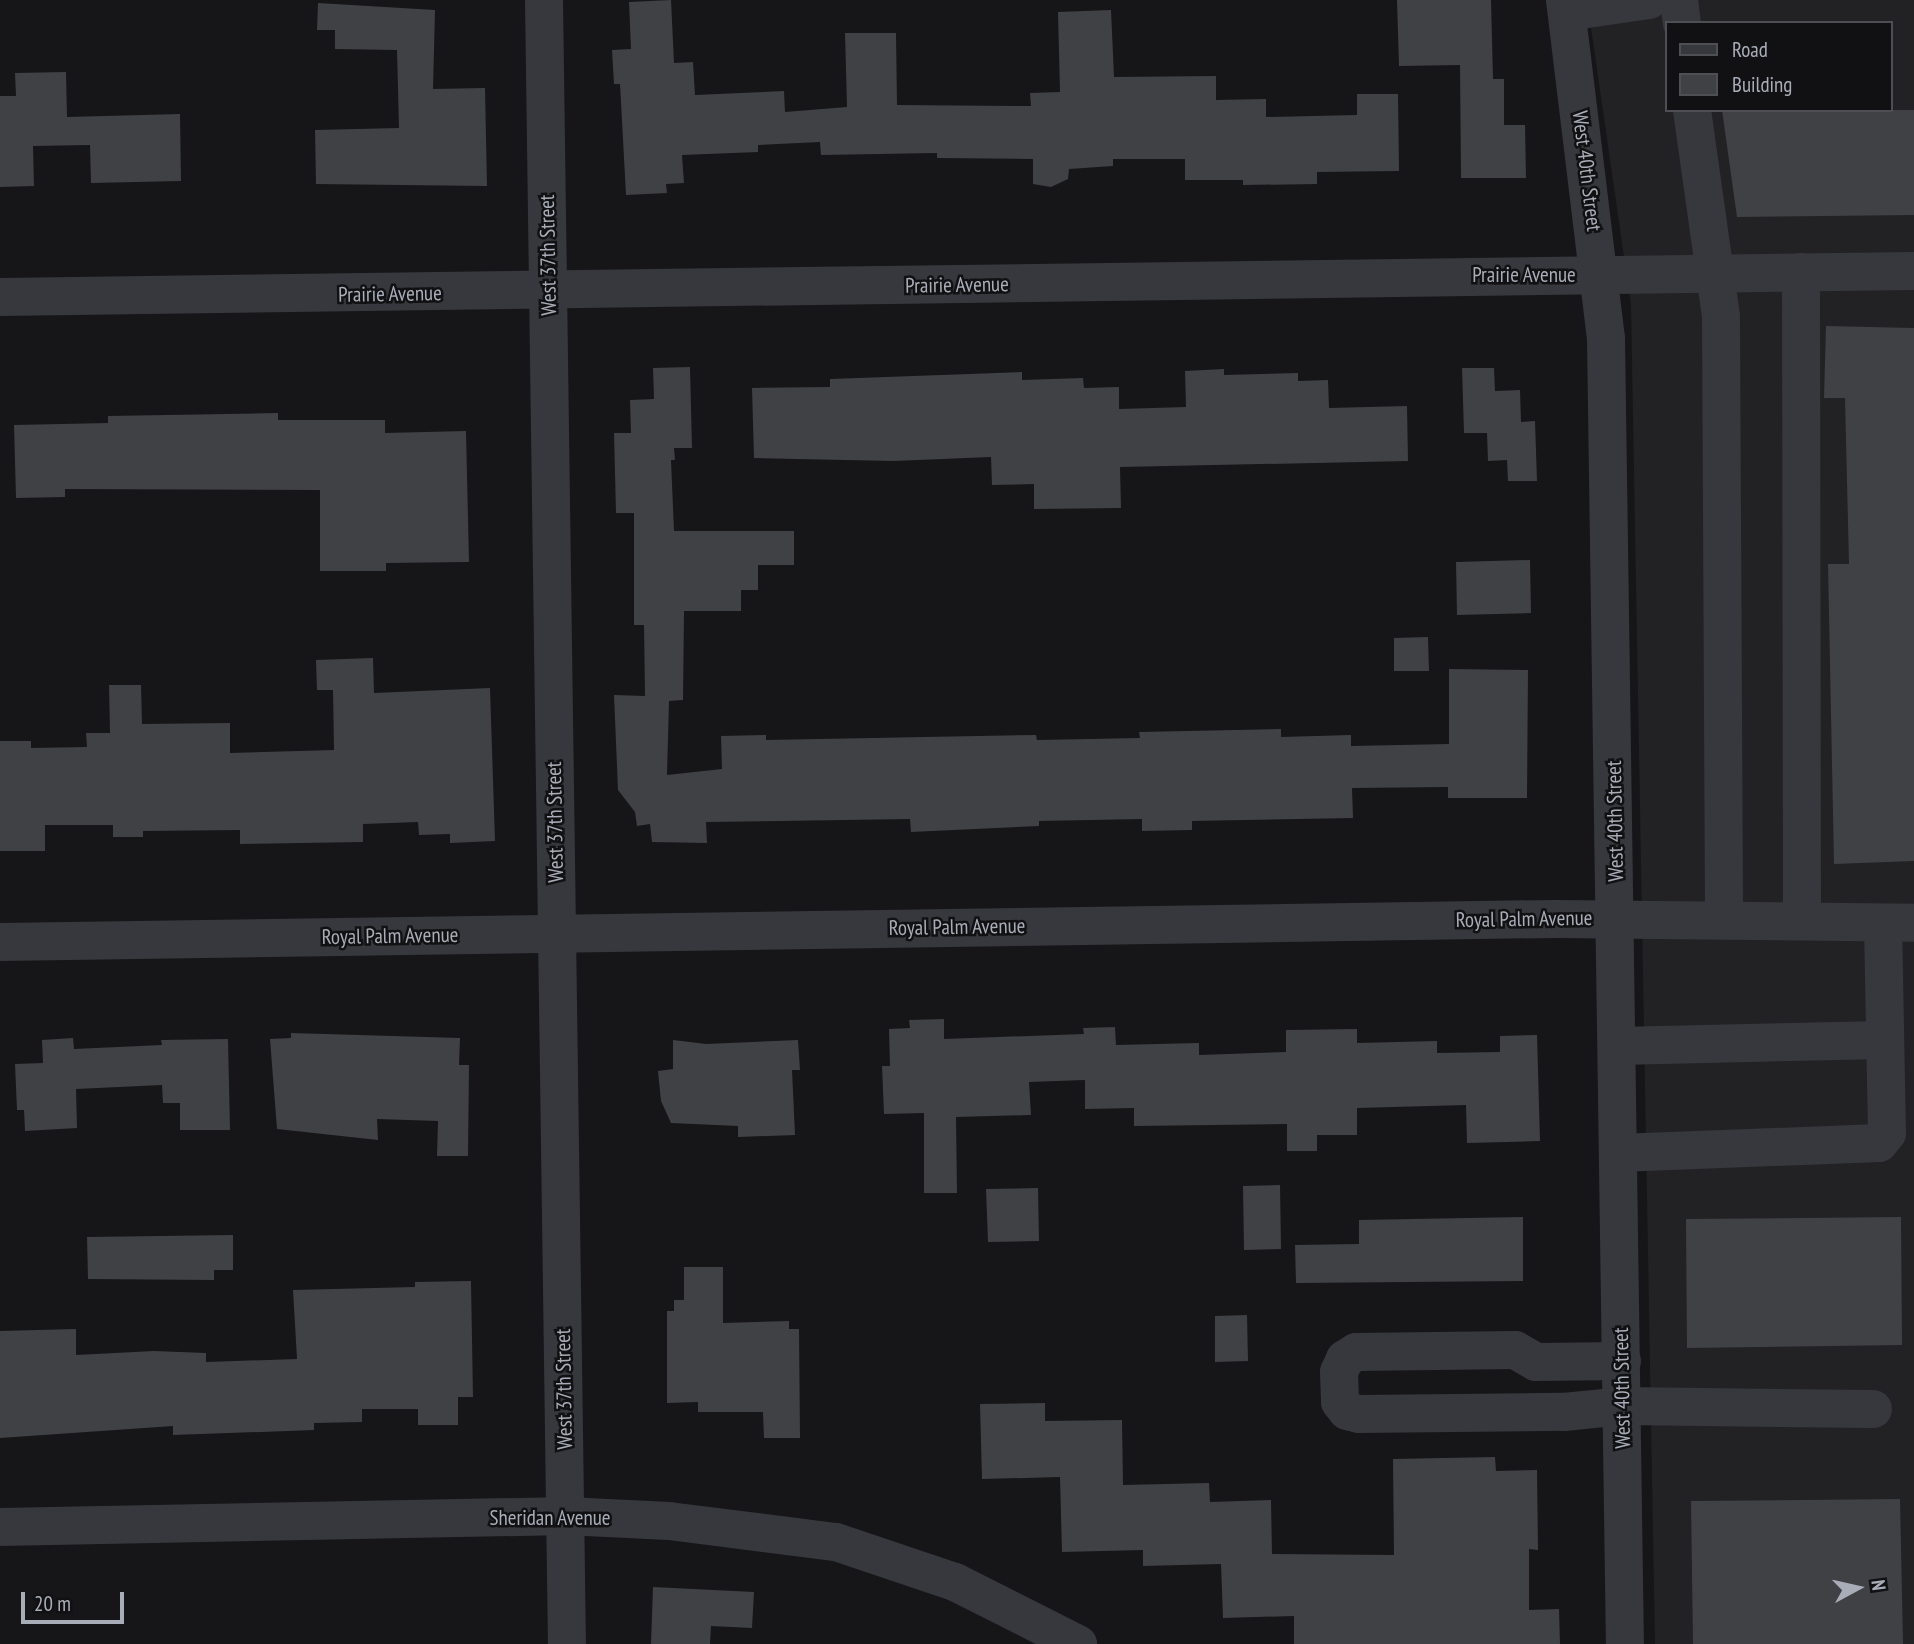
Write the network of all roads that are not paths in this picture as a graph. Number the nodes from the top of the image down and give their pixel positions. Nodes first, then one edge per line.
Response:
1 (544, 0) edge
2 (1649, 0) edge
3 (1679, 0) edge
4 (1566, 6) edge
5 (1682, 21) edge
6 (1692, 112) edge
7 (1914, 271) edge
8 (1712, 272) junction
9 (1801, 272) junction
10 (1600, 274) junction
11 (549, 292) junction
12 (0, 297) edge
13 (1616, 918) junction
14 (1724, 920) junction
15 (1802, 921) junction
16 (1898, 923) edge
17 (556, 933) junction
18 (0, 942) edge
19 (1885, 1040) junction
20 (1618, 1046) junction
21 (1619, 1153) junction
22 (1622, 1361) junction
23 (1622, 1406) junction
24 (1873, 1409) dead end
25 (566, 1516) junction
26 (0, 1527) edge
27 (567, 1644) edge
28 (1078, 1644) edge
29 (1625, 1644) edge

1 - 11 street, West 37th Street
2 - 4 street
3 - 5 street
4 - 10 street, West 40th Street
6 - 8 street
7 - 9 street, Prairie Avenue
8 - 9 street, Prairie Avenue
8 - 10 street, Prairie Avenue
8 - 14 street
9 - 15 street
10 - 11 street, Prairie Avenue
10 - 13 street, West 40th Street
11 - 12 street, Prairie Avenue
11 - 17 street, West 37th Street
13 - 14 street, Royal Palm Avenue
13 - 17 street, Royal Palm Avenue
13 - 20 street, West 40th Street
14 - 15 street, Royal Palm Avenue
15 - 16 street, Royal Palm Avenue
16 - 19 street
17 - 18 street, Royal Palm Avenue
17 - 25 street, West 37th Street
19 - 20 street
19 - 21 street
20 - 21 street, West 40th Street
21 - 22 street, West 40th Street
22 - 23 street, West 40th Street
22 - 23 street
23 - 24 street
23 - 29 street, West 40th Street
25 - 26 street, Sheridan Avenue
25 - 27 street, West 37th Street
25 - 28 street, Sheridan Avenue

